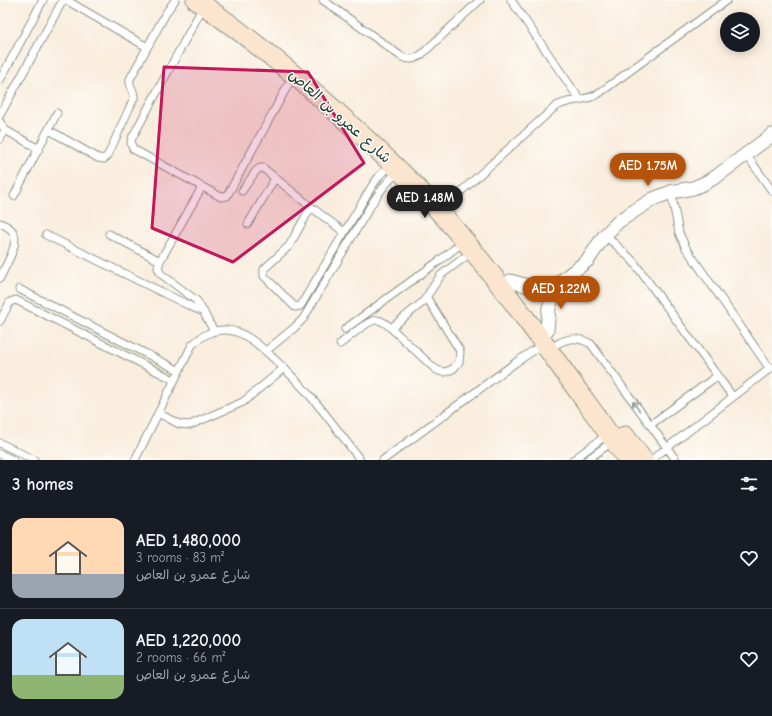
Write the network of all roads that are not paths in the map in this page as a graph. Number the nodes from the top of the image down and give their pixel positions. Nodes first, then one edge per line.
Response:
1 (43, 0) edge
2 (64, 0) edge
3 (175, 0) edge
4 (323, 0) edge
5 (480, 0) edge
6 (511, 0) edge
7 (727, 0) edge
8 (205, 2) edge
9 (147, 47) junction
10 (295, 74) junction
11 (0, 80) edge
12 (580, 100) junction
13 (57, 113) dead end
14 (0, 115) edge
15 (0, 122) edge
16 (5, 130) junction
17 (49, 130) junction
18 (772, 135) edge
19 (0, 139) edge
20 (39, 149) junction
21 (746, 154) junction
22 (396, 167) junction
23 (275, 178) junction
24 (202, 186) junction
25 (242, 191) dead end
26 (671, 192) junction
27 (772, 192) edge
28 (14, 196) dead end
29 (446, 205) junction
30 (311, 207) junction
31 (0, 223) edge
32 (248, 224) dead end
33 (344, 232) junction
34 (109, 234) dead end
35 (46, 235) dead end
36 (604, 236) junction
37 (468, 246) junction
38 (160, 260) junction
39 (0, 278) edge
40 (510, 281) junction
41 (556, 285) junction
42 (19, 289) dead end
43 (427, 298) junction
44 (204, 312) junction
45 (0, 320) edge
46 (345, 328) dead end
47 (391, 328) junction
48 (214, 331) junction
49 (549, 339) junction
50 (340, 344) dead end
51 (266, 351) junction
52 (284, 368) junction
53 (771, 368) edge
54 (178, 370) junction
55 (717, 376) junction
56 (174, 380) junction
57 (733, 397) junction
58 (158, 413) junction
59 (650, 425) junction
60 (611, 437) junction
61 (0, 443) edge
62 (667, 448) junction
63 (0, 454) edge
64 (13, 460) edge
65 (34, 460) edge
66 (136, 460) edge
67 (360, 460) edge
68 (383, 460) edge
69 (573, 460) edge
70 (587, 460) edge
71 (628, 460) edge
72 (644, 460) edge
73 (651, 460) edge
74 (676, 460) edge

1 - 11 lane
2 - 9 lane
2 - 14 lane
3 - 9 lane
4 - 5 lane
6 - 12 lane
7 - 12 lane
8 - 10 main road, شارع عمرو بن العاص
8 - 24 lane
8 - 29 main road, شارع عمرو بن العاص
9 - 17 lane
10 - 22 main road, شارع عمرو بن العاص
10 - 24 lane
12 - 29 lane
13 - 17 lane
15 - 16 lane
16 - 19 lane
16 - 20 lane
17 - 20 lane
18 - 21 street
20 - 28 lane
21 - 26 street
21 - 27 lane
22 - 33 lane
22 - 37 main road, شارع عمرو بن العاص
22 - 51 lane
23 - 25 lane
23 - 30 lane
23 - 32 lane
24 - 38 lane
26 - 36 street
26 - 53 lane
29 - 40 main road, شارع عمرو بن العاص
30 - 33 lane
30 - 33 lane
31 - 39 lane
34 - 38 lane
35 - 44 lane
36 - 41 street
36 - 55 lane
37 - 43 lane
37 - 46 lane
37 - 49 main road, شارع عمرو بن العاص
38 - 44 lane
40 - 41 street
40 - 49 main road, شارع عمرو بن العاص
41 - 49 street
42 - 54 lane
43 - 47 lane
43 - 47 lane
44 - 48 lane
45 - 56 lane
47 - 50 lane
48 - 51 lane
48 - 54 lane
59 -> 49 lane
49 - 60 main road, شارع عمرو بن العاص
49 - 68 lane
49 - 72 main road, شارع عمرو بن العاص
51 - 52 lane
52 - 58 lane
52 - 67 lane
53 - 57 lane
54 - 56 lane
55 - 57 lane
55 - 59 lane
56 - 58 lane
57 - 62 lane
58 - 66 lane
59 - 62 lane
60 - 69 lane
60 - 70 lane
60 - 71 main road, شارع عمرو بن العاص
61 - 65 lane
62 - 73 lane
62 - 74 lane
63 - 64 lane

